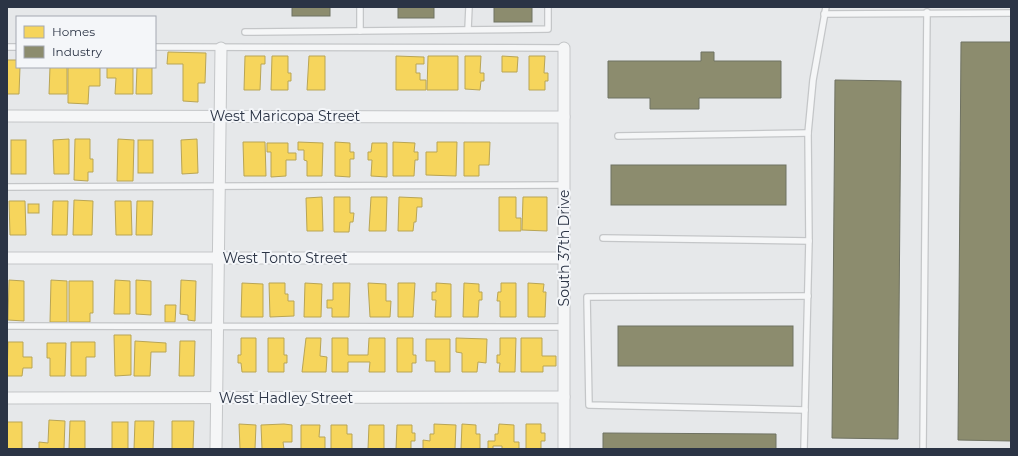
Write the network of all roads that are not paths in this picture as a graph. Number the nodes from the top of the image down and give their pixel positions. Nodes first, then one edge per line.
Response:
1 (360, 7) edge
2 (469, 7) edge
3 (548, 7) edge
4 (826, 7) edge
5 (927, 12) junction
6 (1011, 13) edge
7 (824, 14) junction
8 (468, 30) junction
9 (360, 31) junction
10 (245, 32) dead end
11 (156, 48) edge
12 (221, 48) junction
13 (564, 48) joint
14 (7, 116) edge
15 (220, 116) junction
16 (564, 117) junction
17 (808, 133) junction
18 (618, 136) dead end
19 (564, 186) junction
20 (7, 187) edge
21 (219, 187) junction
22 (603, 238) dead end
23 (809, 241) junction
24 (7, 258) edge
25 (218, 258) junction
26 (563, 258) junction
27 (808, 296) junction
28 (7, 326) edge
29 (218, 326) junction
30 (564, 327) junction
31 (564, 397) junction
32 (7, 398) edge
33 (217, 398) junction
34 (805, 410) junction
35 (216, 449) edge
36 (564, 449) edge
37 (804, 449) edge
38 (923, 449) edge

1 - 9 lane
2 - 8 lane
3 - 8 lane
4 - 7 lane
5 - 6 lane
5 - 7 lane
5 - 38 lane
7 - 17 lane
8 - 9 lane
9 - 10 lane
11 - 12 lane
12 - 13 lane
12 - 15 street
13 - 16 street, South 37th Drive
14 - 15 street, West Maricopa Street
15 - 16 street, West Maricopa Street
15 - 21 street
16 - 19 street, South 37th Drive
17 - 18 lane
17 - 23 lane
19 - 21 lane
19 - 26 street, South 37th Drive
20 - 21 lane
21 - 25 street
22 - 23 lane
23 - 27 lane
24 - 25 street, West Tonto Street
25 - 26 street, West Tonto Street
25 - 29 street
26 - 30 street, South 37th Drive
27 - 34 lane
27 - 34 lane
28 - 29 lane
29 - 30 lane
29 - 33 street
30 - 31 street, South 37th Drive
31 - 33 street, West Hadley Street
31 - 36 street, South 37th Drive
32 - 33 street, West Hadley Street
33 - 35 street
34 - 37 lane

